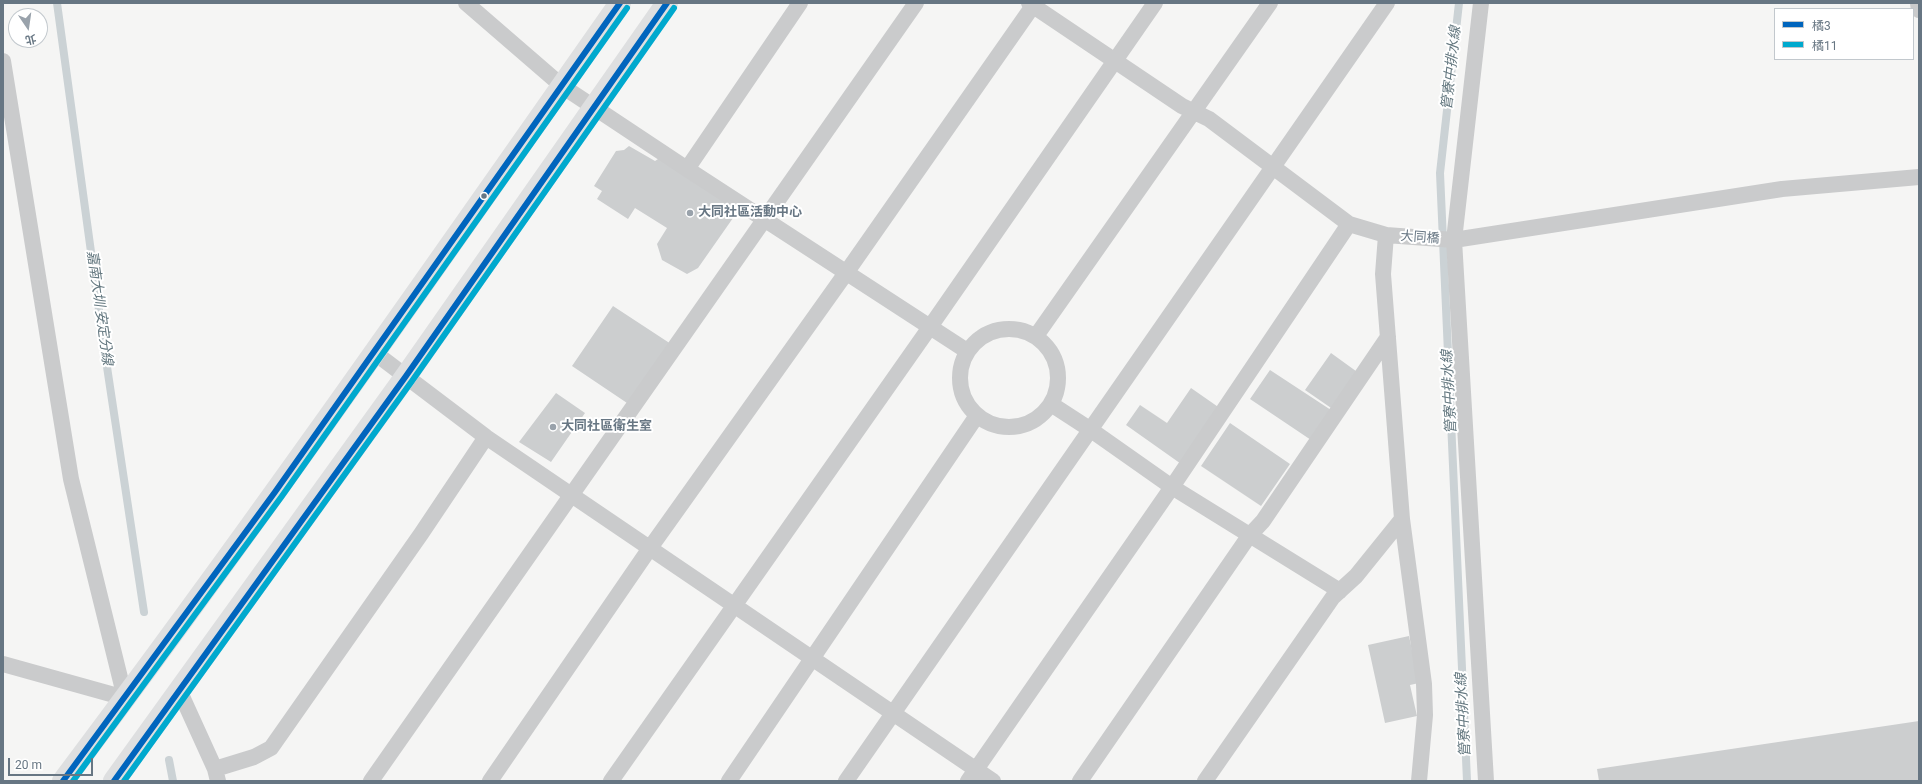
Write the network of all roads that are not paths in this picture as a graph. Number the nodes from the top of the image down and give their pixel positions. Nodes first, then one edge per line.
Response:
1 (466, 3) edge
2 (620, 3) edge
3 (667, 3) edge
4 (800, 3) edge
5 (916, 3) edge
6 (1155, 3) edge
7 (1270, 3) edge
8 (1388, 3) edge
9 (1481, 3) edge
10 (1918, 3) edge
11 (1032, 4) edge
12 (1919, 10) edge
13 (3, 61) edge
14 (1114, 61) junction
15 (562, 86) junction
16 (594, 107) junction
17 (1193, 111) junction
18 (1273, 167) junction
19 (687, 169) junction
20 (1919, 177) edge
21 (765, 220) junction
22 (1349, 224) junction
23 (1386, 235) junction
24 (1454, 240) junction
25 (846, 273) junction
26 (930, 327) junction
27 (1036, 336) junction
28 (1388, 337) junction
29 (967, 351) junction
30 (375, 353) junction
31 (406, 376) junction
32 (1051, 404) junction
33 (976, 417) junction
34 (1091, 430) junction
35 (486, 437) junction
36 (1172, 487) junction
37 (572, 496) junction
38 (1402, 519) junction
39 (1249, 536) junction
40 (650, 548) junction
41 (1340, 591) junction
42 (733, 605) junction
43 (813, 659) junction
44 (3, 664) edge
45 (180, 692) junction
46 (125, 698) junction
47 (893, 712) junction
48 (217, 775) edge
49 (972, 775) edge
50 (63, 781) edge
51 (114, 781) edge
52 (371, 781) edge
53 (490, 781) edge
54 (611, 781) edge
55 (729, 781) edge
56 (846, 781) edge
57 (993, 781) edge
58 (1080, 781) edge
59 (1205, 781) edge
60 (1419, 781) edge
61 (1486, 781) edge

1 - 15 lane
2 - 15 main road
3 - 16 main road
4 - 19 lane
5 - 21 lane
6 - 14 lane
7 - 17 lane
8 - 18 lane
9 - 24 lane
10 - 12 lane
11 - 14 lane
11 - 25 lane
13 - 46 lane
14 - 17 lane
14 - 26 lane
15 - 16 lane
15 - 30 main road
16 - 19 lane
16 - 31 main road
17 - 18 lane
17 - 27 lane
18 - 22 lane
18 - 34 lane
19 - 21 lane
20 - 24 lane, 大同橋
21 - 25 lane
21 - 37 lane
22 - 23 lane, 大同橋
22 - 36 lane
23 - 24 lane, 大同橋
23 - 28 lane
24 - 61 lane
25 - 26 lane
25 - 40 lane
26 - 29 lane
26 - 42 lane
27 - 29 lane
27 - 32 lane
28 - 38 lane
28 - 39 lane
29 - 33 lane
30 - 31 lane
30 - 46 main road
31 - 35 lane
31 - 45 main road
32 - 33 lane
32 - 34 lane
33 - 43 lane
34 - 36 lane
34 - 47 lane
35 - 37 lane
35 - 48 lane
36 - 39 lane
36 - 49 lane
37 - 40 lane
37 - 52 lane
38 - 41 lane
38 - 60 lane
39 - 41 lane
39 - 58 lane
40 - 42 lane
40 - 53 lane
41 - 59 lane
42 - 43 lane
42 - 54 lane
43 - 47 lane
43 - 55 lane
44 - 46 lane
45 - 48 lane
45 - 51 main road
46 - 50 main road
47 - 49 lane
47 - 56 lane
49 - 57 lane

